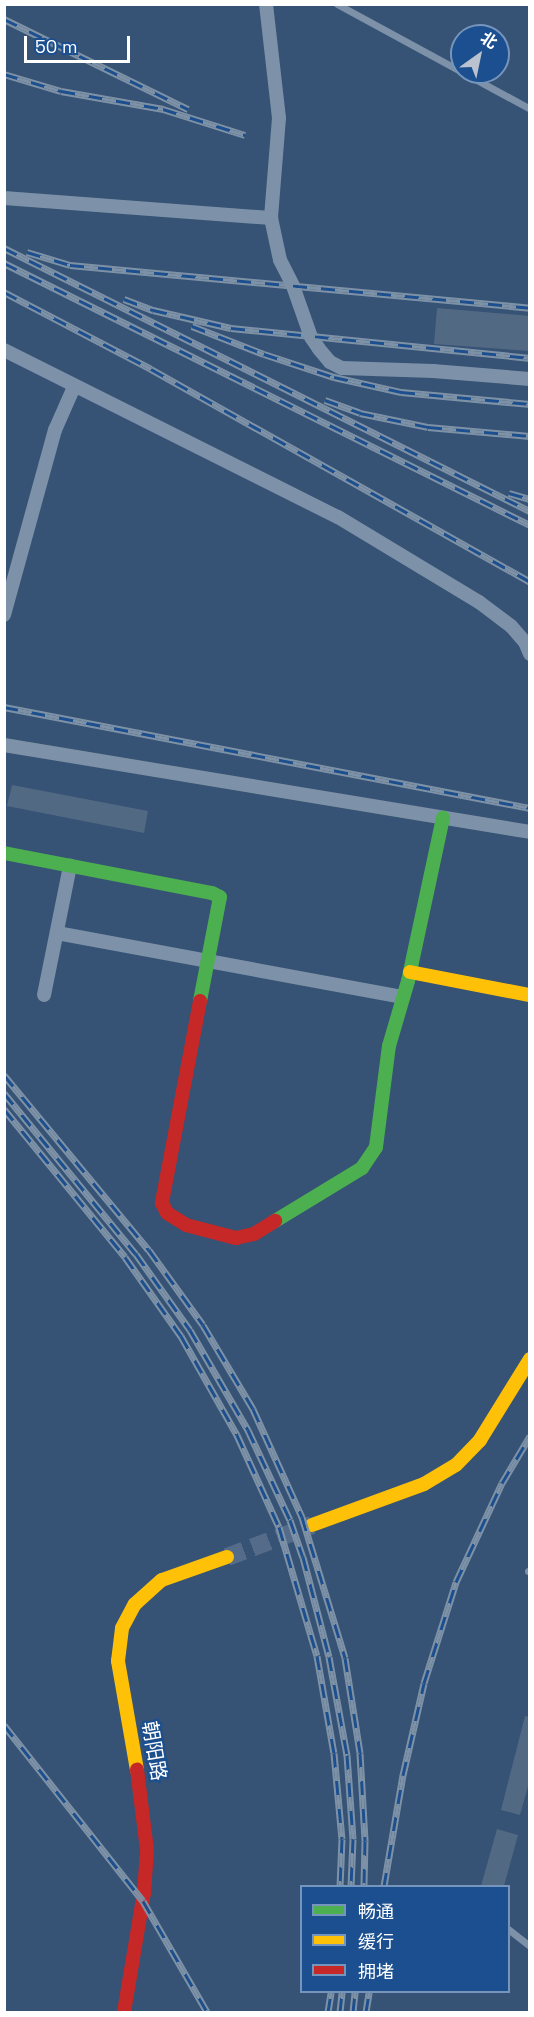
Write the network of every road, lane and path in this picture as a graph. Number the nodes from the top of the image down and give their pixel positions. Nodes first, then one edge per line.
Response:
1 (266, 4) edge
2 (337, 4) edge
3 (530, 109) edge
4 (4, 198) edge
5 (271, 218) junction
6 (4, 350) edge
7 (530, 379) edge
8 (74, 387) junction
9 (4, 615) edge
10 (530, 654) edge
11 (4, 745) edge
12 (443, 818) junction
13 (530, 832) edge
14 (4, 853) edge
15 (70, 866) junction
16 (57, 933) junction
17 (208, 962) junction
18 (410, 972) junction
19 (44, 995) dead end
20 (530, 995) edge
21 (403, 997) junction
22 (530, 1359) edge
23 (312, 1525) tunnel mouth
24 (227, 1557) tunnel mouth
25 (510, 1931) edge
26 (530, 1946) edge
27 (124, 2013) edge

1 - 5 street
2 - 3 lane
4 - 5 street
5 - 7 street
6 - 8 street
8 - 9 street
8 - 10 street
11 - 12 street
12 - 13 street
12 - 18 street
14 - 15 street
15 - 16 street
15 - 17 street
16 - 17 street
16 - 19 street
17 - 21 street
17 - 21 street
18 - 20 street
18 - 21 street
22 - 23 street
24 - 27 street, 朝阳路
25 - 26 lane

